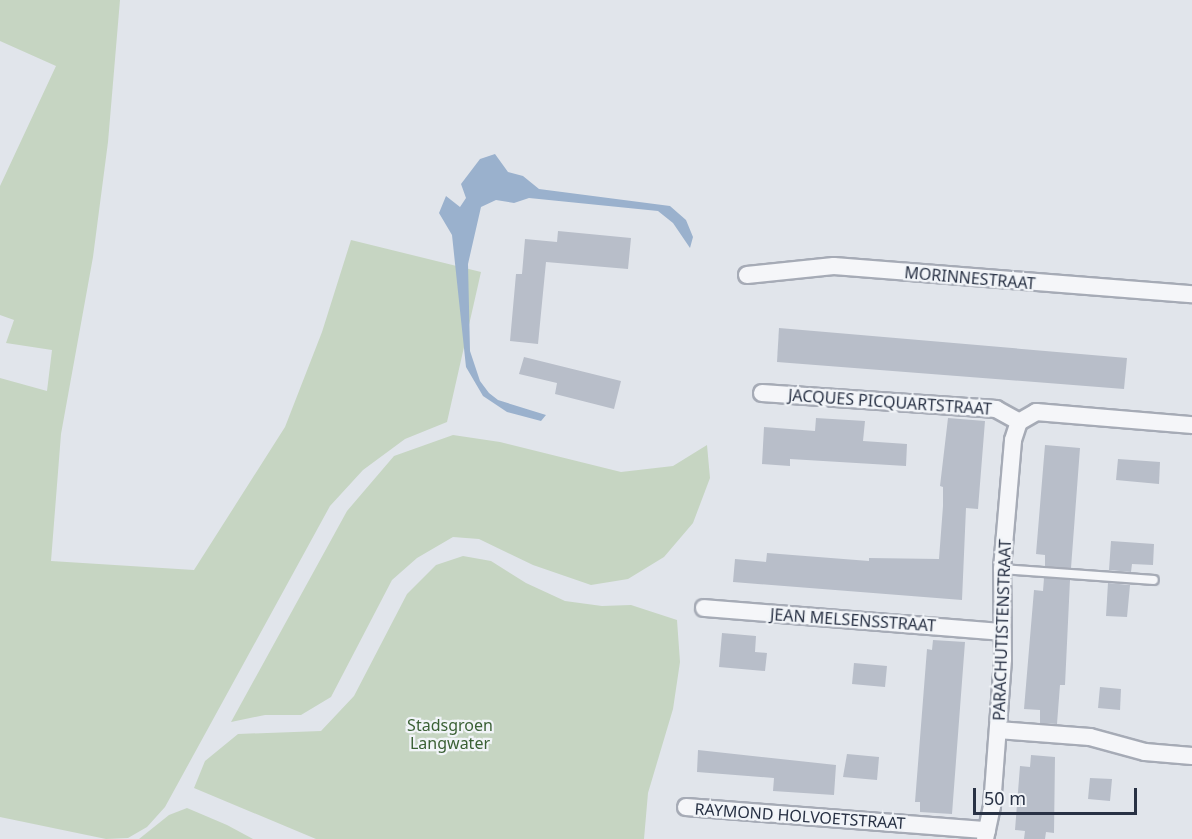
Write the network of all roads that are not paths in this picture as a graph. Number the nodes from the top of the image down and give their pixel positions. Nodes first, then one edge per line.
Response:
1 (747, 275) dead end
2 (1192, 294) edge
3 (762, 393) dead end
4 (1019, 422) junction
5 (1192, 425) edge
6 (1002, 569) junction
7 (1154, 580) dead end
8 (704, 608) dead end
9 (1002, 632) junction
10 (998, 730) junction
11 (1192, 756) edge
12 (686, 807) dead end
13 (986, 834) edge

1 - 2 street, MORINNESTRAAT
3 - 4 street, JACQUES PICQUARTSTRAAT
4 - 5 street
4 - 6 street, PARACHUTISTENSTRAAT
6 - 7 lane
6 - 9 street, PARACHUTISTENSTRAAT
8 - 9 street, JEAN MELSENSSTRAAT
9 - 10 street, PARACHUTISTENSTRAAT
10 - 11 street
10 - 13 street, PARACHUTISTENSTRAAT
12 - 13 street, RAYMOND HOLVOETSTRAAT

